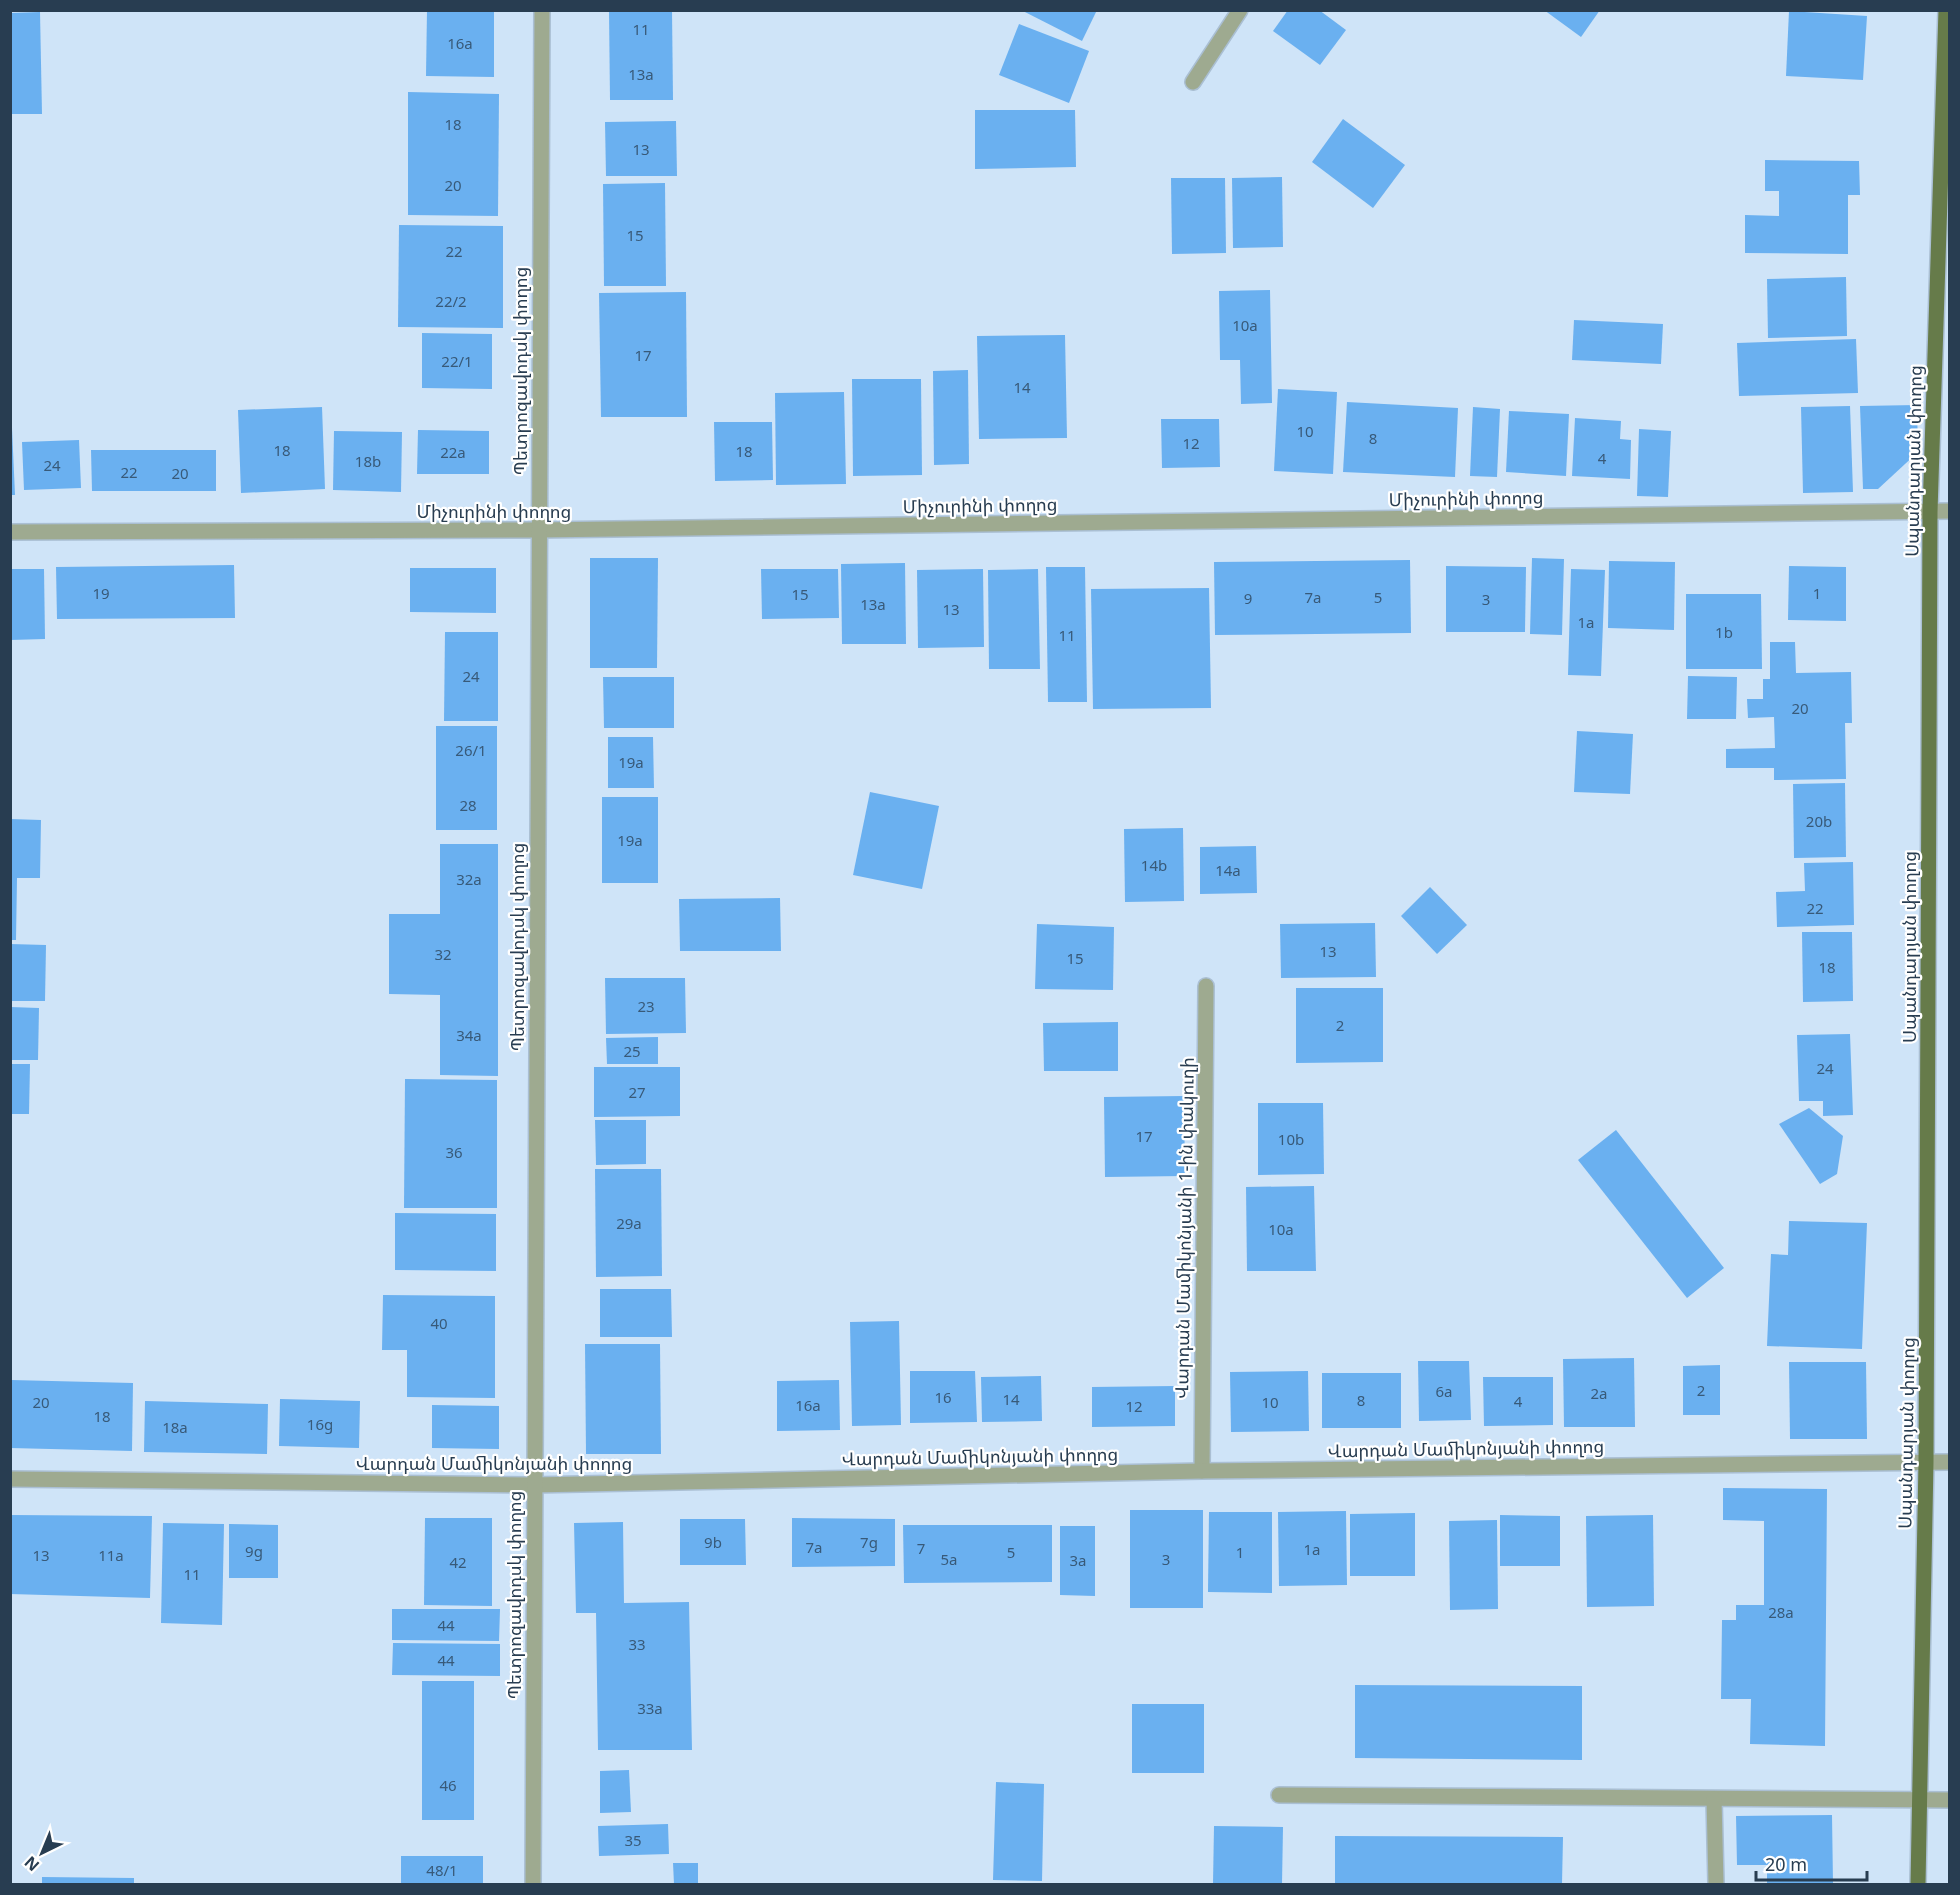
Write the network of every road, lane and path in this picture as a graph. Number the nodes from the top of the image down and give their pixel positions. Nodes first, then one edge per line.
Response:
1 (542, 10) edge
2 (1240, 10) edge
3 (1946, 10) edge
4 (1193, 81) dead end
5 (1950, 511) edge
6 (1930, 512) junction
7 (539, 530) junction
8 (10, 532) edge
9 (1206, 986) dead end
10 (1950, 1461) edge
11 (1926, 1462) junction
12 (1202, 1471) junction
13 (10, 1479) edge
14 (533, 1485) junction
15 (1280, 1795) dead end
16 (1714, 1799) junction
17 (1920, 1800) junction
18 (1950, 1800) edge
19 (532, 1884) edge
20 (1716, 1884) edge
21 (1918, 1884) edge

1 - 7 street, Պետրոզավոդսկ փողոց
2 - 4 street
3 - 6 main road, Սպանդարյան փողոց
5 - 6 street, Միչուրինի փողոց
6 - 7 street, Միչուրինի փողոց
6 - 11 main road, Սպանդարյան փողոց
7 - 8 street, Միչուրինի փողոց
7 - 14 street, Պետրոզավոդսկ փողոց
9 - 12 street, Վարդան Մամիկոնյանի 1-ին փակուղի
10 - 11 street, Վարդան Մամիկոնյանի փողոց
11 - 12 street, Վարդան Մամիկոնյանի փողոց
11 - 17 main road, Սպանդարյան փողոց
12 - 14 street, Վարդան Մամիկոնյանի փողոց
13 - 14 street, Վարդան Մամիկոնյանի փողոց
14 - 19 street, Պետրոզավոդսկ փողոց
15 - 16 street
16 - 17 street
16 - 20 street
17 - 18 street
17 - 21 main road, Սպանդարյան փողոց

